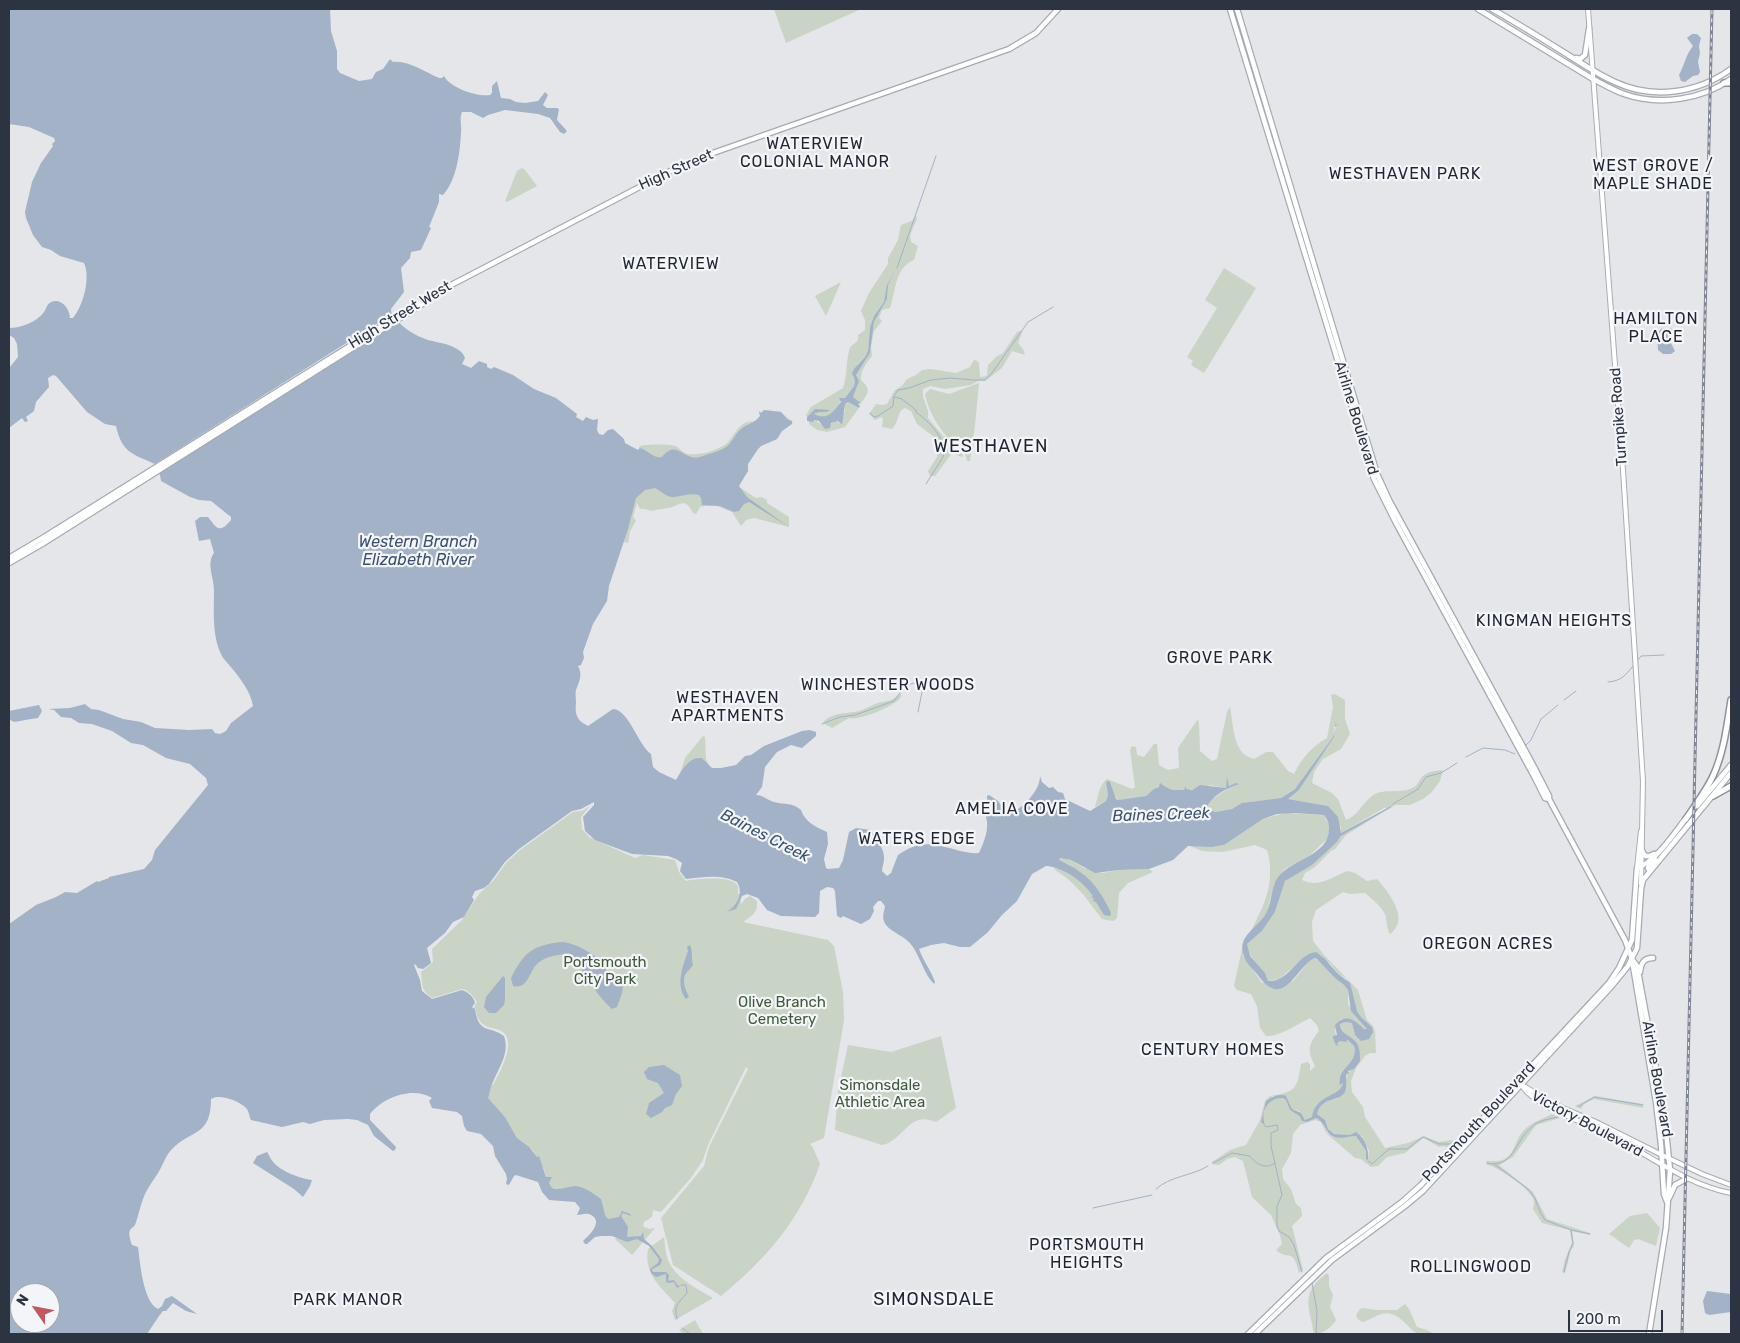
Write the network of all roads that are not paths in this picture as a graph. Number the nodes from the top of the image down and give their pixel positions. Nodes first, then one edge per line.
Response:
1 (1058, 9) edge
2 (1230, 9) edge
3 (1236, 9) edge
4 (1478, 9) edge
5 (1492, 9) edge
6 (1588, 9) edge
7 (1589, 29) junction
8 (1573, 58) junction
9 (1731, 69) edge
10 (1592, 70) junction
11 (1731, 78) edge
12 (1593, 79) junction
13 (1724, 83) junction
14 (1731, 83) edge
15 (464, 279) joint
16 (149, 474) junction
17 (9, 558) edge
18 (9, 563) edge
19 (1731, 700) edge
20 (1731, 765) edge
21 (1531, 766) junction
22 (1731, 773) edge
23 (1731, 786) edge
24 (1713, 796) junction
25 (1686, 819) junction
26 (1642, 826) junction
27 (1664, 846) junction
28 (1641, 849) junction
29 (1659, 851) junction
30 (1639, 868) junction
31 (1650, 871) junction
32 (1641, 888) junction
33 (1629, 950) junction
34 (1652, 958) dead end
35 (1632, 959) junction
36 (1640, 974) junction
37 (1620, 976) junction
38 (1635, 979) junction
39 (1642, 1002) junction
40 (1652, 1067) junction
41 (1520, 1083) junction
42 (1471, 1136) junction
43 (1662, 1155) junction
44 (1669, 1159) junction
45 (1662, 1165) junction
46 (1670, 1170) junction
47 (1686, 1179) junction
48 (1731, 1185) edge
49 (1731, 1194) edge
50 (1667, 1202) junction
51 (1248, 1334) edge
52 (1255, 1334) edge
53 (1649, 1334) edge

1 - 15 main road, High Street
2 - 21 main road, Airline Boulevard
3 - 21 main road, Airline Boulevard
4 - 12 main road
5 - 8 main road
6 - 7 main road, Turnpike Road
7 - 8 main road
7 - 10 main road, Turnpike Road
8 - 10 main road
9 - 10 main road
10 - 12 main road, Turnpike Road
11 - 13 main road
12 - 13 main road
12 - 26 main road, Turnpike Road
13 - 14 highway
15 - 16 main road, High Street West
16 - 17 main road, High Street West
16 - 18 main road, High Street West
19 - 25 highway
20 - 25 main road
21 - 33 main road, Airline Boulevard
22 - 24 main road, Portsmouth Boulevard
23 - 24 highway
24 - 31 main road, Portsmouth Boulevard
25 - 27 main road
26 - 28 main road, Turnpike Road
26 - 30 main road, Turnpike Road
27 - 29 main road
27 - 31 main road
28 - 29 main road
28 - 30 main road, Turnpike Road
29 - 30 main road
30 - 32 main road, Portsmouth Boulevard
30 - 33 main road, Portsmouth Boulevard
31 - 32 main road, Portsmouth Boulevard
32 - 35 main road, Portsmouth Boulevard
33 - 35 main road, Airline Boulevard
33 - 41 main road, Portsmouth Boulevard
34 - 36 main road
35 - 36 main road, Airline Boulevard
35 - 37 main road, Portsmouth Boulevard
35 - 38 main road, Airline Boulevard
36 - 39 main road, Airline Boulevard
37 - 38 main road
37 - 41 main road, Portsmouth Boulevard
38 - 39 main road, Airline Boulevard
39 - 40 main road, Airline Boulevard
40 - 43 main road, Airline Boulevard
40 - 44 main road, Airline Boulevard
41 - 42 main road, Portsmouth Boulevard
41 - 43 main road, Victory Boulevard
41 - 45 main road, Victory Boulevard
42 - 51 main road, Portsmouth Boulevard
42 - 52 main road, Portsmouth Boulevard
43 - 44 main road, Victory Boulevard
43 - 45 main road, Airline Boulevard
44 - 46 main road, Airline Boulevard
44 - 48 main road, Victory Boulevard
45 - 46 main road, Victory Boulevard
45 - 50 main road, Airline Boulevard
46 - 47 main road, Victory Boulevard
46 - 50 main road, Airline Boulevard
47 - 49 main road, Victory Boulevard
47 - 50 main road
50 - 53 main road, Airline Boulevard

